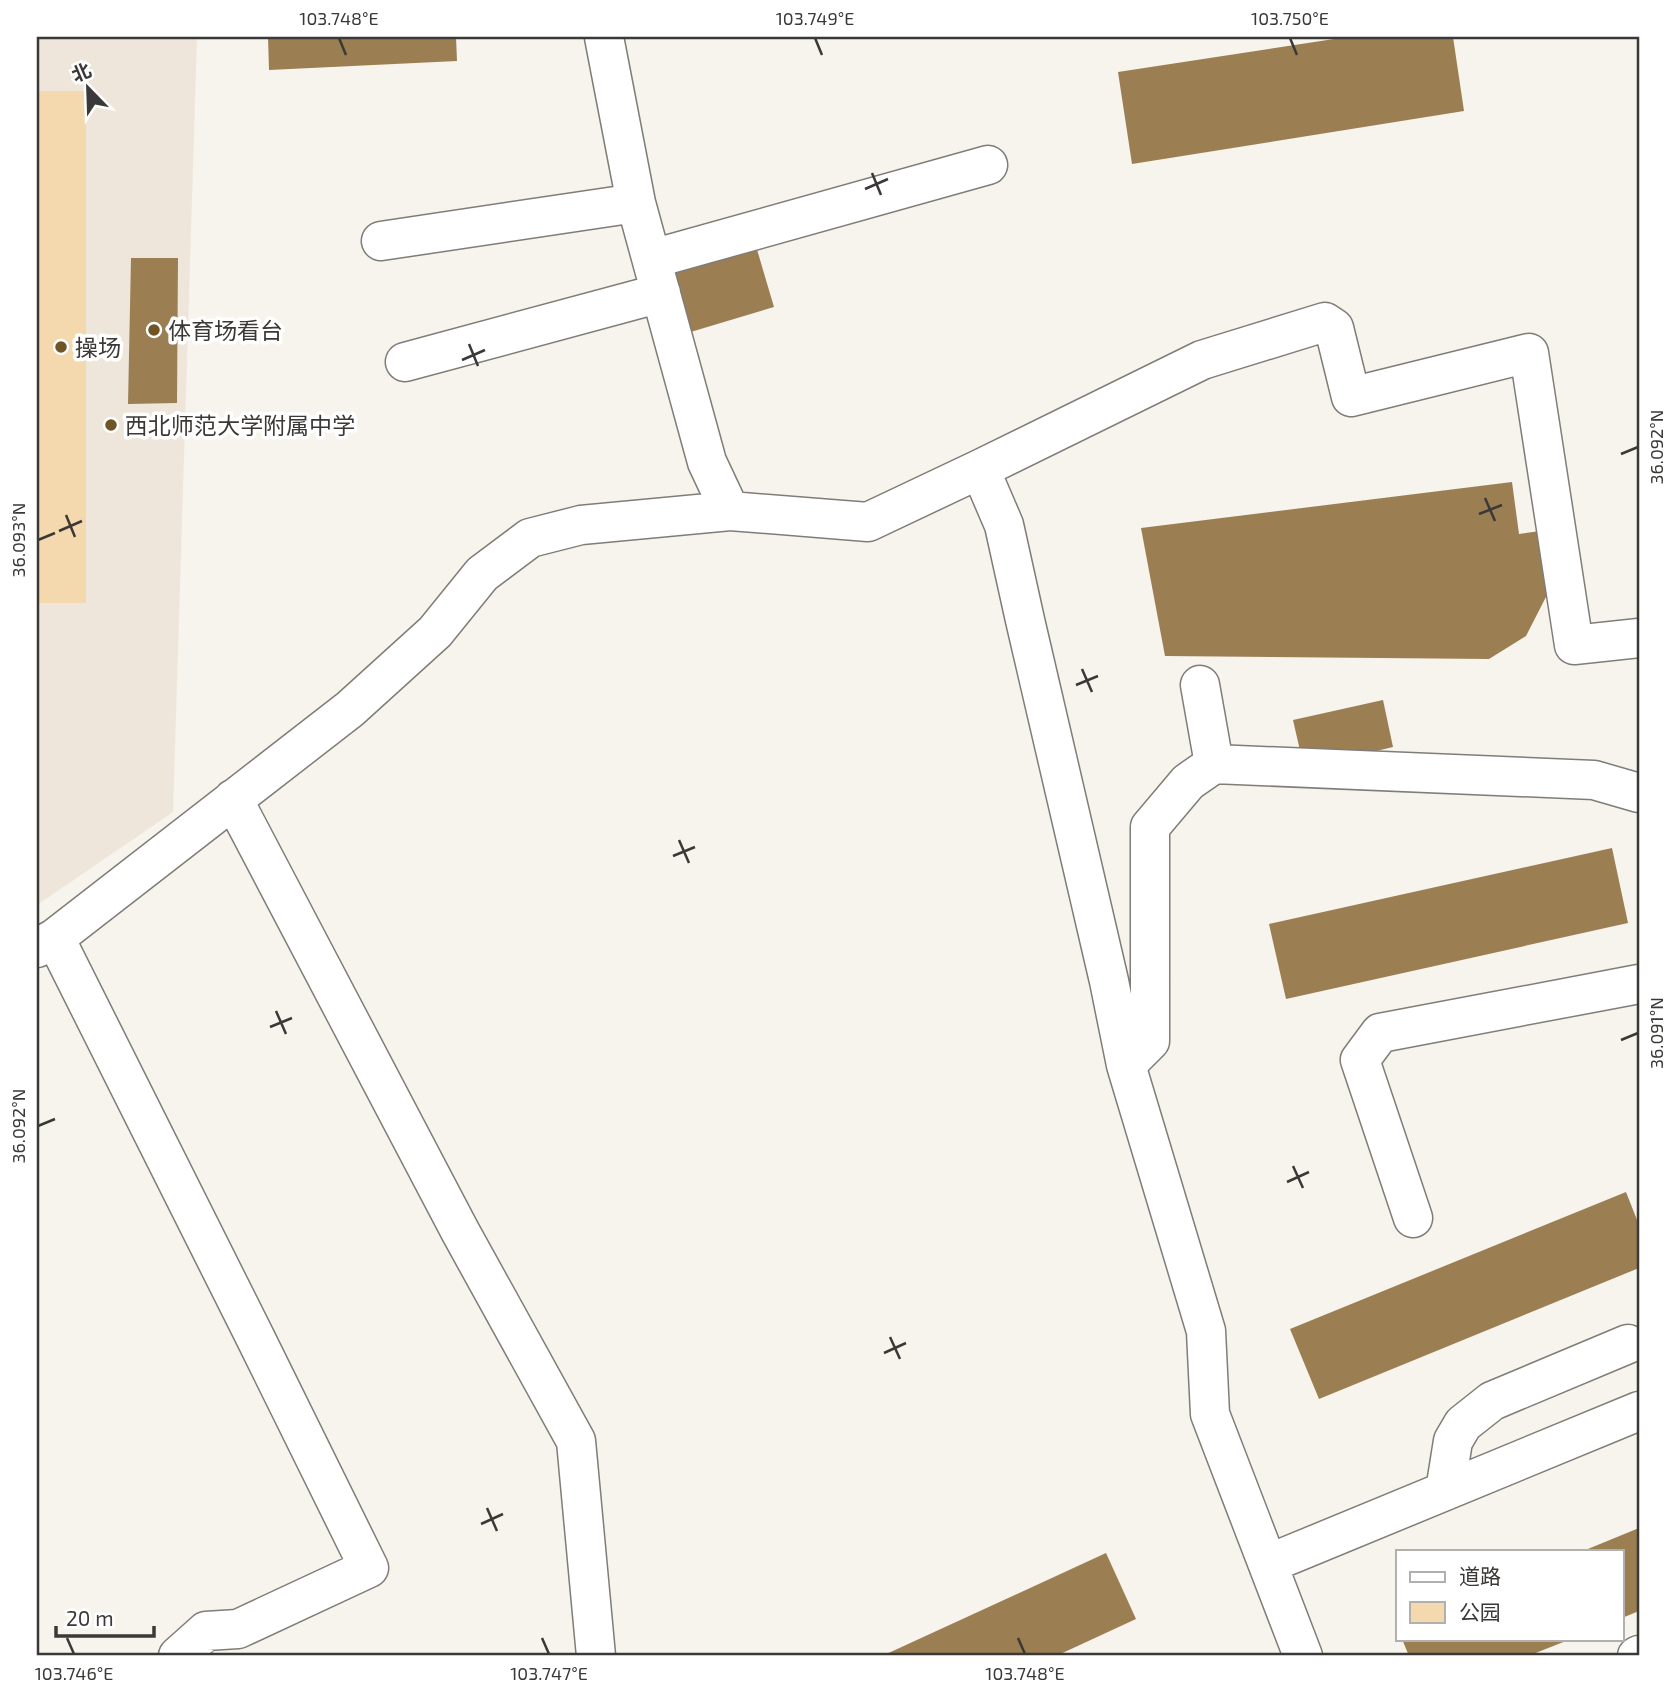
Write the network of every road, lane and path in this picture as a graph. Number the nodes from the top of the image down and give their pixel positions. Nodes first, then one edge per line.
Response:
1 (604, 37) edge
2 (988, 165) dead end
3 (636, 203) junction
4 (381, 241) dead end
5 (656, 276) junction
6 (405, 362) dead end
7 (980, 469) junction
8 (730, 511) junction
9 (1639, 638) edge
10 (1200, 685) dead end
11 (1214, 764) junction
12 (1639, 793) edge
13 (233, 799) junction
14 (46, 943) edge
15 (1639, 984) edge
16 (1126, 1065) junction
17 (1413, 1218) dead end
18 (1628, 1343) dead end
19 (1639, 1412) edge
20 (1445, 1491) junction
21 (1268, 1564) junction
22 (178, 1656) edge
23 (596, 1656) edge
24 (1303, 1656) edge

1 - 3 street
2 - 5 street
3 - 4 street
3 - 5 street
5 - 6 street
5 - 8 street
7 - 8 street
7 - 9 street
7 - 16 street
8 - 13 street
10 - 11 street
11 - 12 street
11 - 16 street
13 - 14 street
13 - 23 street
14 - 22 street
15 - 17 street
16 - 21 street
18 - 20 street
19 - 20 street
20 - 21 street
21 - 24 street

